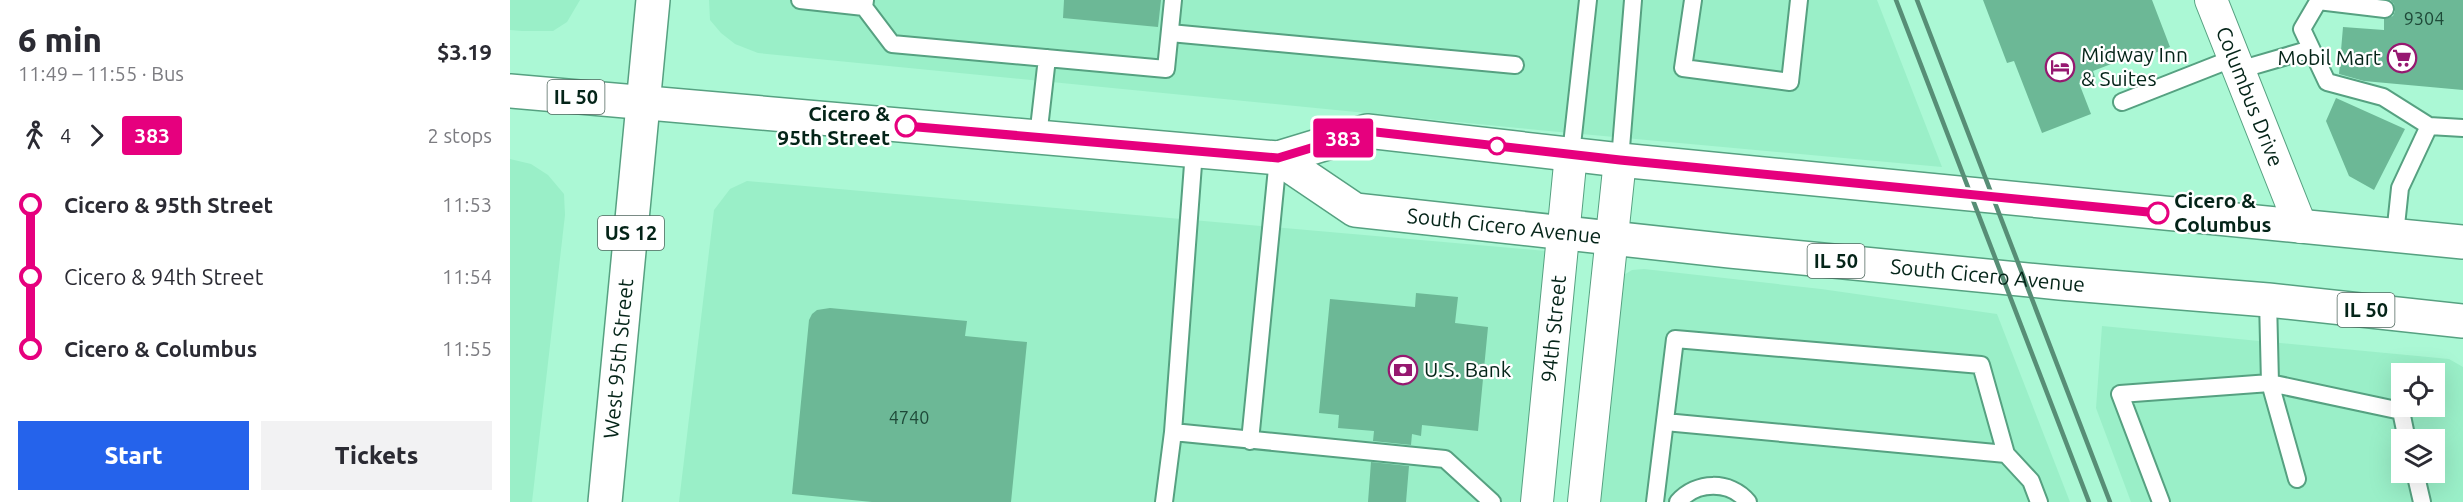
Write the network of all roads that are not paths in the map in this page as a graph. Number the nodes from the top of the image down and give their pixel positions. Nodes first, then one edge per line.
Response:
1 (653, 0) edge
2 (800, 0) edge
3 (1173, 0) edge
4 (1588, 0) edge
5 (1632, 0) edge
6 (1693, 0) edge
7 (1799, 0) edge
8 (2211, 0) edge
9 (2319, 0) edge
10 (865, 3) edge
11 (2385, 9) dead end
12 (1170, 33) junction
13 (2312, 49) junction
14 (1047, 58) junction
15 (2236, 64) junction
16 (1515, 65) dead end
17 (510, 91) edge
18 (2122, 102) dead end
19 (643, 104) junction
20 (2429, 126) junction
21 (2463, 128) edge
22 (1038, 137) junction
23 (1194, 151) junction
24 (1571, 154) junction
25 (1278, 158) junction
26 (1620, 160) junction
27 (2301, 226) junction
28 (1564, 232) junction
29 (2394, 235) junction
30 (1613, 238) junction
31 (2463, 242) edge
32 (2268, 300) junction
33 (2463, 321) edge
34 (2270, 383) junction
35 (1665, 422) junction
36 (2405, 429) edge
37 (1173, 432) junction
38 (1250, 441) junction
39 (2006, 454) junction
40 (2297, 479) dead end
41 (2418, 483) edge
42 (605, 502) edge
43 (1164, 502) edge
44 (1492, 502) edge
45 (1537, 502) edge
46 (1584, 502) edge
47 (1655, 502) edge
48 (1678, 502) edge
49 (1748, 502) edge
50 (2039, 502) edge
51 (2160, 502) edge
52 (2422, 502) edge

1 - 19 main road, West 95th Street / US 12
2 - 10 lane
3 - 12 lane
4 - 24 lane
5 - 26 lane
6 - 7 lane
8 - 15 street, Columbus Drive
9 - 11 lane
9 - 13 lane
10 - 14 lane
12 - 14 lane
12 - 16 lane
13 - 15 lane
13 - 20 lane
14 - 22 lane
15 - 18 lane
15 - 27 street, Columbus Drive
17 - 19 main road, South Cicero Avenue / IL 50
19 - 22 main road, South Cicero Avenue / IL 50
19 - 42 main road, West 95th Street / US 12
20 - 21 lane
20 - 29 lane
22 - 23 main road, South Cicero Avenue / IL 50
23 - 25 main road, South Cicero Avenue / IL 50
23 - 37 lane
24 - 25 main road, South Cicero Avenue / IL 50
24 - 26 main road, South Cicero Avenue / IL 50
24 - 28 street, 94th Street
25 - 28 main road, South Cicero Avenue / IL 50
25 - 38 lane
26 - 27 main road, South Cicero Avenue / IL 50
26 - 30 street
27 - 29 main road, South Cicero Avenue / IL 50
28 - 30 main road, South Cicero Avenue / IL 50
28 - 45 street, 94th Street
29 - 31 main road, South Cicero Avenue / IL 50
30 - 32 main road, South Cicero Avenue / IL 50
30 - 46 street
32 - 33 main road, South Cicero Avenue / IL 50
32 - 34 lane
34 - 36 lane
34 - 40 lane
34 - 51 lane
35 - 39 lane
35 - 39 lane
35 - 47 lane
37 - 38 lane
37 - 43 lane
38 - 44 lane
39 - 50 lane
41 - 52 lane
48 - 49 lane

